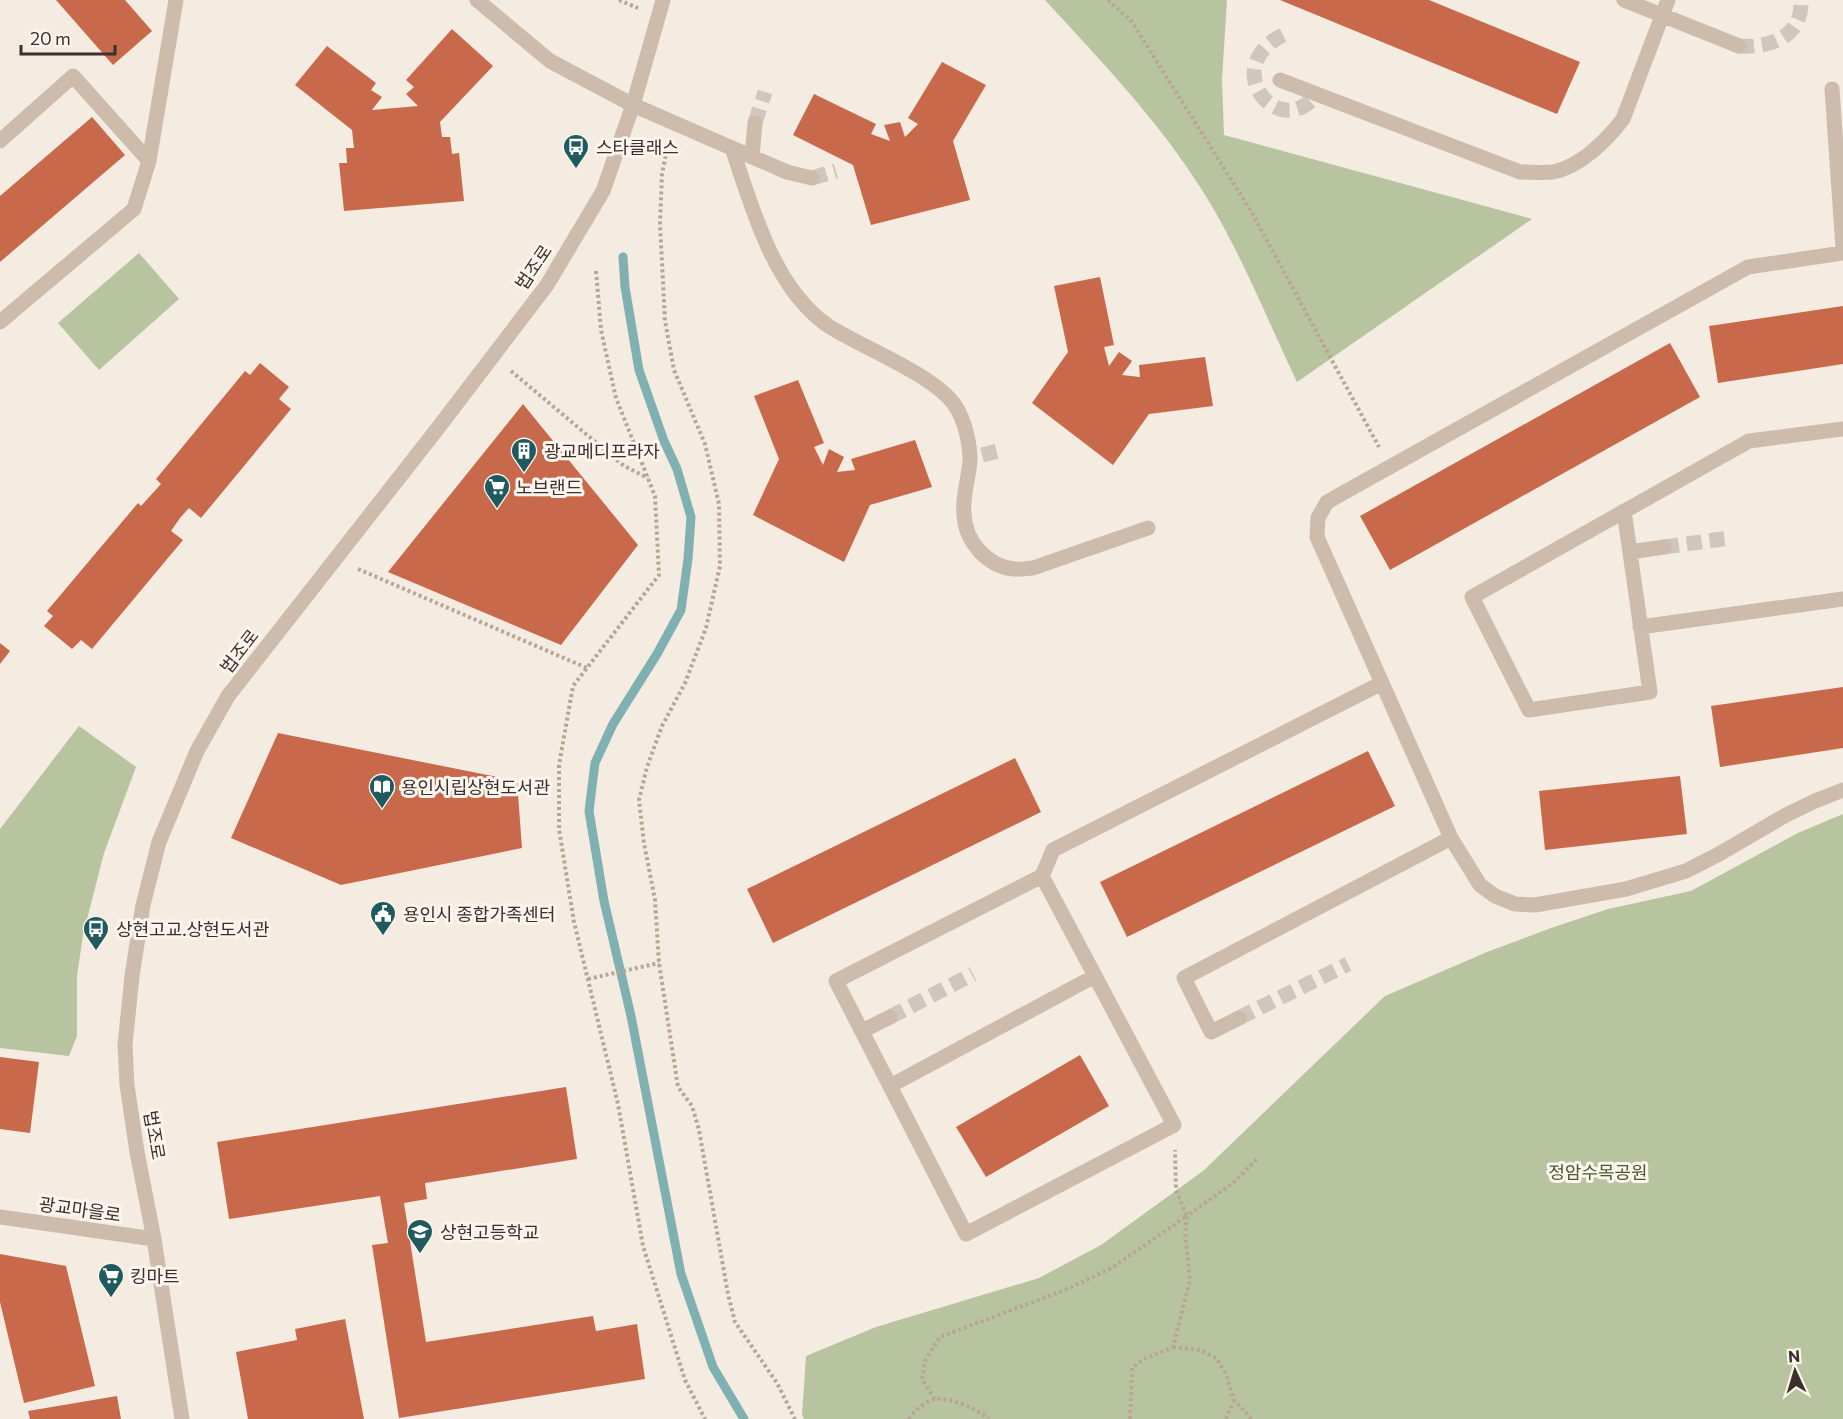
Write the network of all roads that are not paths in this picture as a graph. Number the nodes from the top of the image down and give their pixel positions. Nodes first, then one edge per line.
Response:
1 (176, 0) edge
2 (477, 0) edge
3 (663, 0) edge
4 (1624, 0) edge
5 (1668, 0) edge
6 (1662, 15) junction
7 (1739, 46) tunnel mouth
8 (1280, 80) dead end
9 (1832, 89) dead end
10 (633, 105) junction
11 (755, 123) tunnel mouth
12 (0, 141) edge
13 (732, 148) junction
14 (752, 157) junction
15 (149, 161) junction
16 (812, 178) tunnel mouth
17 (1843, 248) edge
18 (1843, 253) edge
19 (0, 322) edge
20 (1843, 429) edge
21 (1624, 511) junction
22 (1148, 528) dead end
23 (1664, 547) tunnel mouth
24 (1630, 552) junction
25 (1843, 598) edge
26 (1640, 627) junction
27 (1382, 683) junction
28 (1843, 790) edge
29 (1451, 838) junction
30 (1042, 876) junction
31 (1095, 976) junction
32 (890, 1017) tunnel mouth
33 (1239, 1018) tunnel mouth
34 (862, 1031) junction
35 (890, 1086) junction
36 (0, 1217) edge
37 (154, 1239) junction
38 (182, 1419) edge

1 - 15 street
2 - 10 street
3 - 10 street, 법조로
4 - 6 street
5 - 6 street
6 - 7 street
6 - 8 street
9 - 17 street
10 - 13 street
10 - 37 street, 법조로
11 - 14 street
12 - 15 street
13 - 14 street
13 - 22 street
14 - 16 street
15 - 19 street
18 - 27 street
20 - 21 street
21 - 24 street
21 - 26 street
23 - 24 street
24 - 26 street
25 - 26 street
27 - 29 street
27 - 30 street
28 - 29 street
29 - 33 street
30 - 31 street
30 - 34 street
31 - 35 street
31 - 35 street
32 - 34 street
34 - 35 street
36 - 37 street, 광교마을로
37 - 38 street, 법조로

